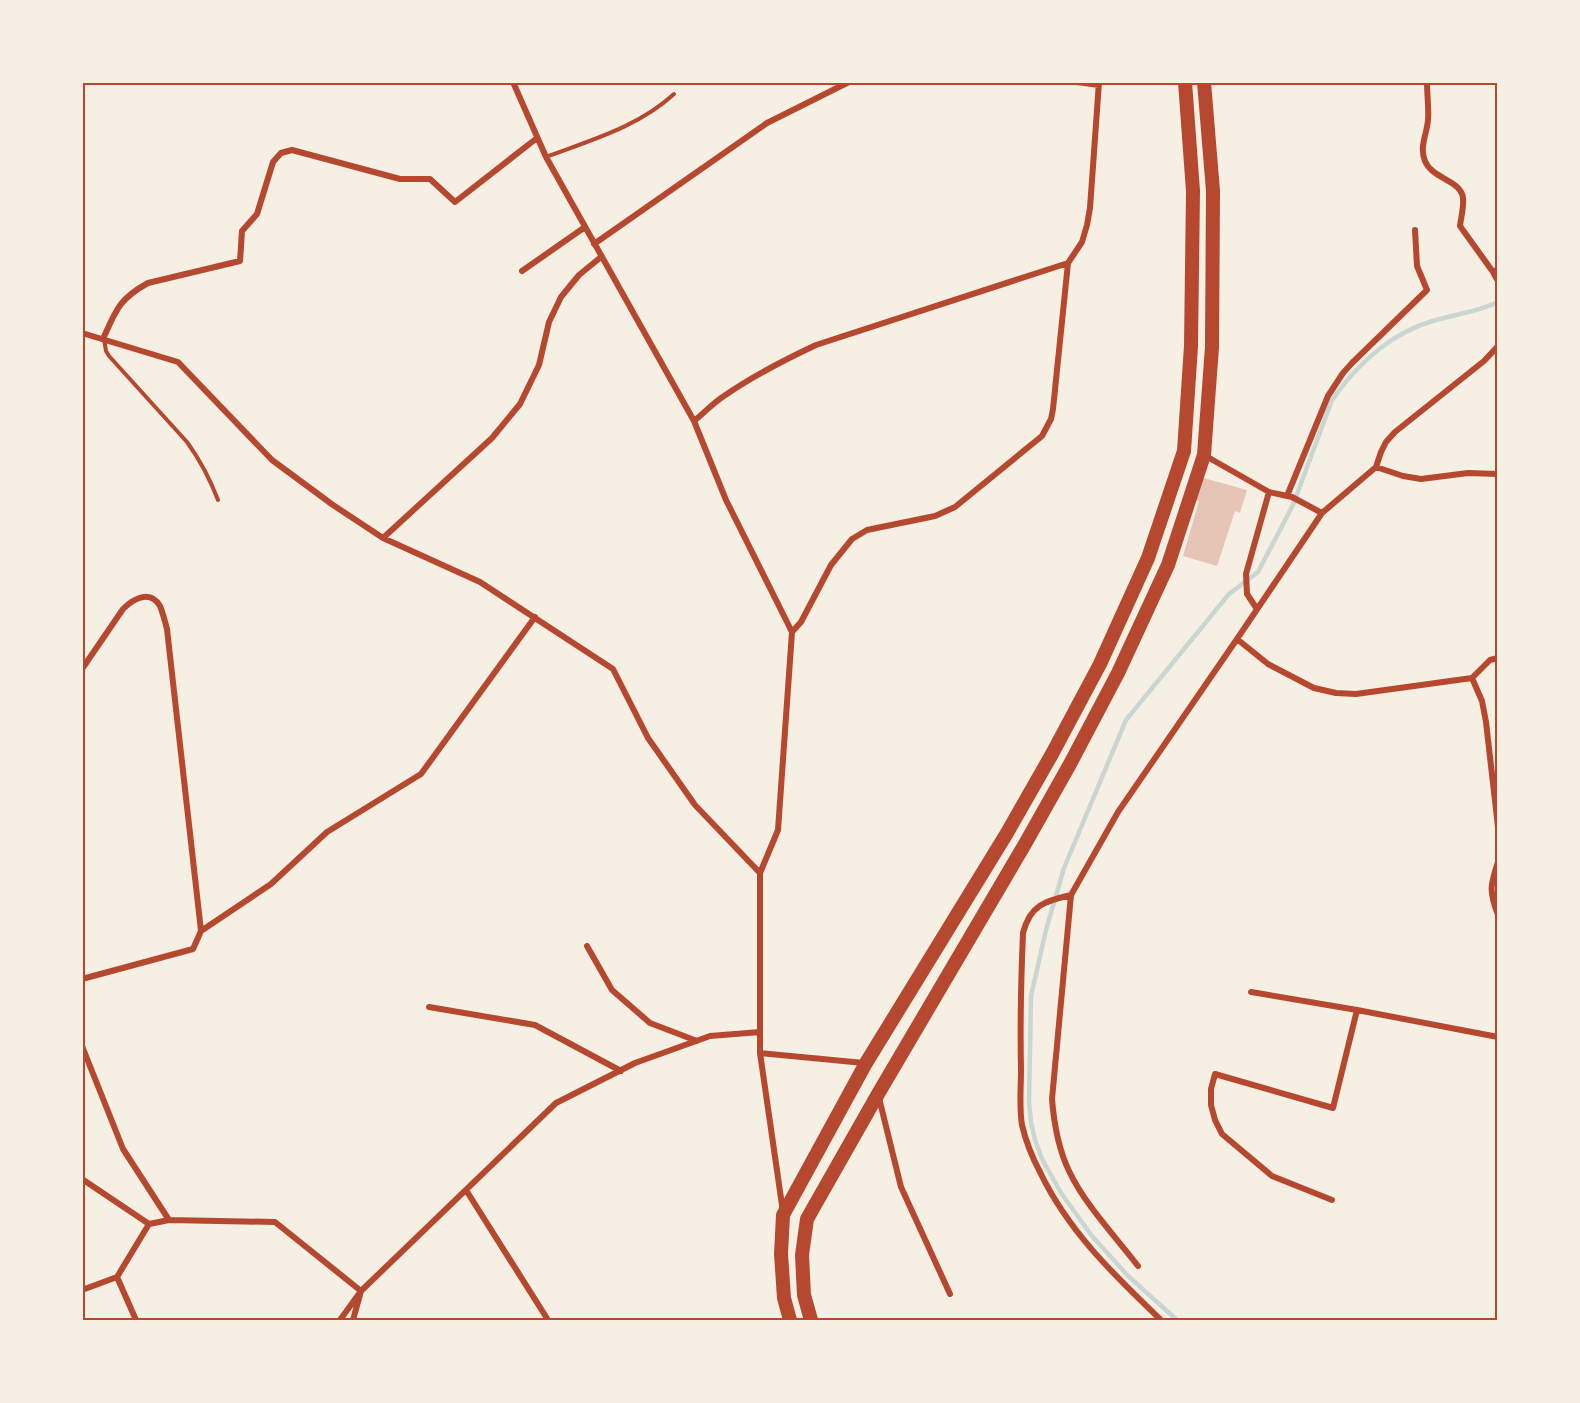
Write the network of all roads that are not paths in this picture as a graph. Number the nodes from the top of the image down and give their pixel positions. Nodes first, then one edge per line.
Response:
1 (513, 82) edge
2 (849, 82) edge
3 (1077, 82) edge
4 (1185, 82) edge
5 (1204, 82) edge
6 (1427, 82) edge
7 (1099, 84) edge
8 (674, 94) dead end
9 (537, 138) junction
10 (546, 158) junction
11 (585, 227) junction
12 (1415, 230) dead end
13 (594, 244) junction
14 (602, 257) junction
15 (1068, 263) junction
16 (1495, 270) edge
17 (522, 272) dead end
18 (1497, 281) edge
19 (82, 333) edge
20 (104, 339) junction
21 (1497, 346) edge
22 (694, 421) junction
23 (1204, 455) junction
24 (1376, 467) junction
25 (1497, 474) edge
26 (1269, 492) junction
27 (1289, 496) junction
28 (218, 500) dead end
29 (1322, 513) junction
30 (383, 538) junction
31 (1257, 609) junction
32 (535, 617) junction
33 (792, 632) junction
34 (1237, 639) junction
35 (1497, 658) edge
36 (82, 669) edge
37 (1472, 678) junction
38 (1497, 827) edge
39 (1497, 862) edge
40 (760, 873) junction
41 (1071, 895) junction
42 (1497, 915) edge
43 (201, 931) junction
44 (587, 946) dead end
45 (82, 979) edge
46 (1251, 992) dead end
47 (429, 1007) dead end
48 (1358, 1010) junction
49 (760, 1032) junction
50 (1497, 1037) edge
51 (697, 1041) junction
52 (82, 1046) edge
53 (760, 1053) junction
54 (866, 1063) junction
55 (621, 1071) junction
56 (878, 1094) junction
57 (82, 1179) edge
58 (466, 1190) junction
59 (1332, 1200) dead end
60 (783, 1215) junction
61 (169, 1220) junction
62 (149, 1224) junction
63 (1138, 1266) dead end
64 (117, 1277) junction
65 (82, 1290) edge
66 (361, 1291) junction
67 (950, 1294) dead end
68 (136, 1320) edge
69 (340, 1320) edge
70 (353, 1320) edge
71 (548, 1320) edge
72 (790, 1320) edge
73 (811, 1320) edge
74 (1161, 1320) edge

1 - 9 street
2 - 13 street
3 - 7 street
4 - 54 highway
5 - 23 highway
6 - 16 street
7 - 15 street
8 - 10 lane
9 - 10 street
9 - 20 street
10 - 11 street
11 - 13 street
11 - 17 street
12 - 27 street
13 - 14 street
14 - 22 street
14 - 30 street
15 - 22 street
15 - 33 street
16 - 18 street
19 - 20 street
20 - 28 lane
20 - 30 street
21 - 24 street
22 - 33 street
23 - 26 street
23 - 56 highway
24 - 25 street
24 - 29 street
26 - 27 street
26 - 31 street
27 - 29 street
29 - 31 street
30 - 32 street
31 - 34 street
32 - 40 street
32 - 43 street
33 - 40 street
34 - 37 street
34 - 41 street
35 - 37 street
36 - 43 street
37 - 38 street
39 - 42 street
40 - 49 street
41 - 63 street
41 - 74 street
43 - 45 street
44 - 51 street
46 - 48 street
47 - 55 street
48 - 50 street
48 - 59 street
49 - 51 street
49 - 53 street
51 - 55 street
52 - 61 street
53 - 54 street
53 - 60 street
54 - 60 highway
55 - 58 street
56 - 67 street
56 - 73 highway
57 - 62 street
58 - 66 street
58 - 71 street
60 - 72 highway
61 - 62 street
61 - 66 street
62 - 64 street
64 - 65 street
64 - 68 street
66 - 69 street
66 - 70 street

